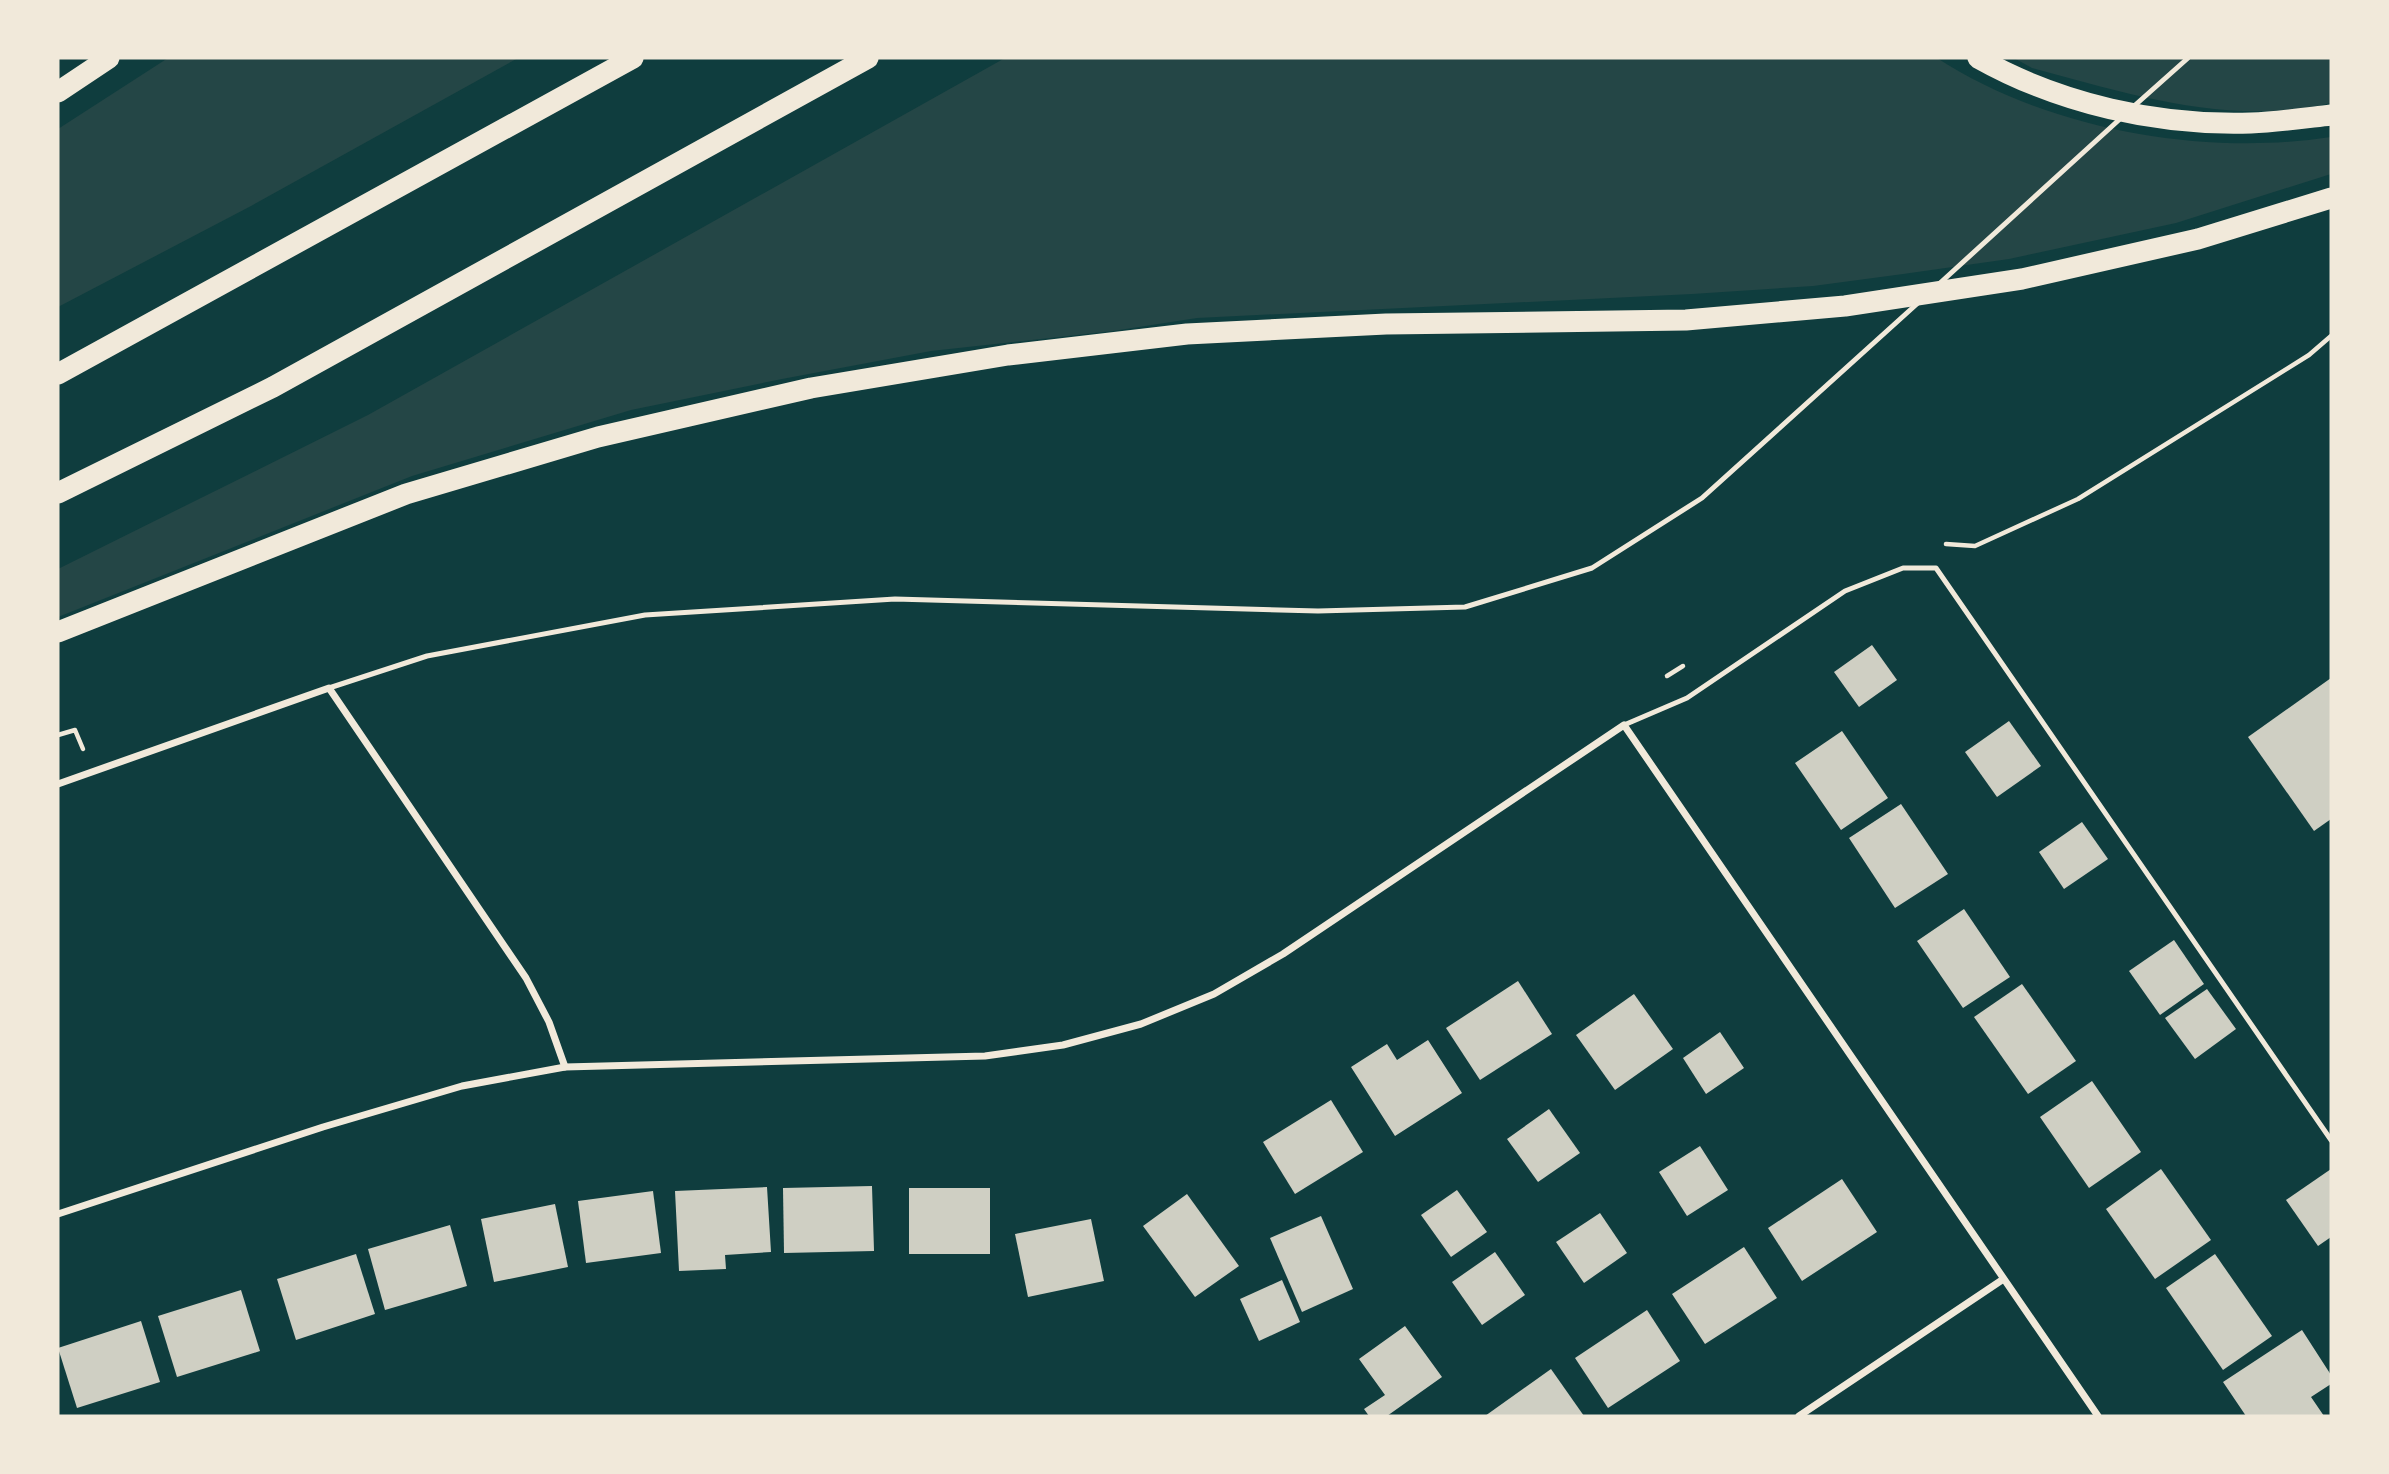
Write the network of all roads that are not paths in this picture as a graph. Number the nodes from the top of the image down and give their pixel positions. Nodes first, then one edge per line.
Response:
1 (109, 58) edge
2 (633, 58) edge
3 (869, 58) edge
4 (1978, 58) edge
5 (2188, 58) edge
6 (58, 92) edge
7 (2331, 115) edge
8 (2331, 198) edge
9 (58, 374) edge
10 (58, 493) edge
11 (58, 632) edge
12 (329, 688) junction
13 (1624, 725) junction
14 (58, 784) edge
15 (565, 1066) junction
16 (2331, 1140) edge
17 (58, 1214) edge
18 (2002, 1280) junction
19 (1798, 1416) edge
20 (2098, 1416) edge

1 - 6 highway
2 - 9 highway
3 - 10 highway
4 - 7 highway
5 - 12 lane
8 - 11 highway
12 - 14 street
12 - 15 street
13 - 15 street
13 - 16 lane
13 - 18 street
15 - 17 street
18 - 19 street
18 - 20 street

